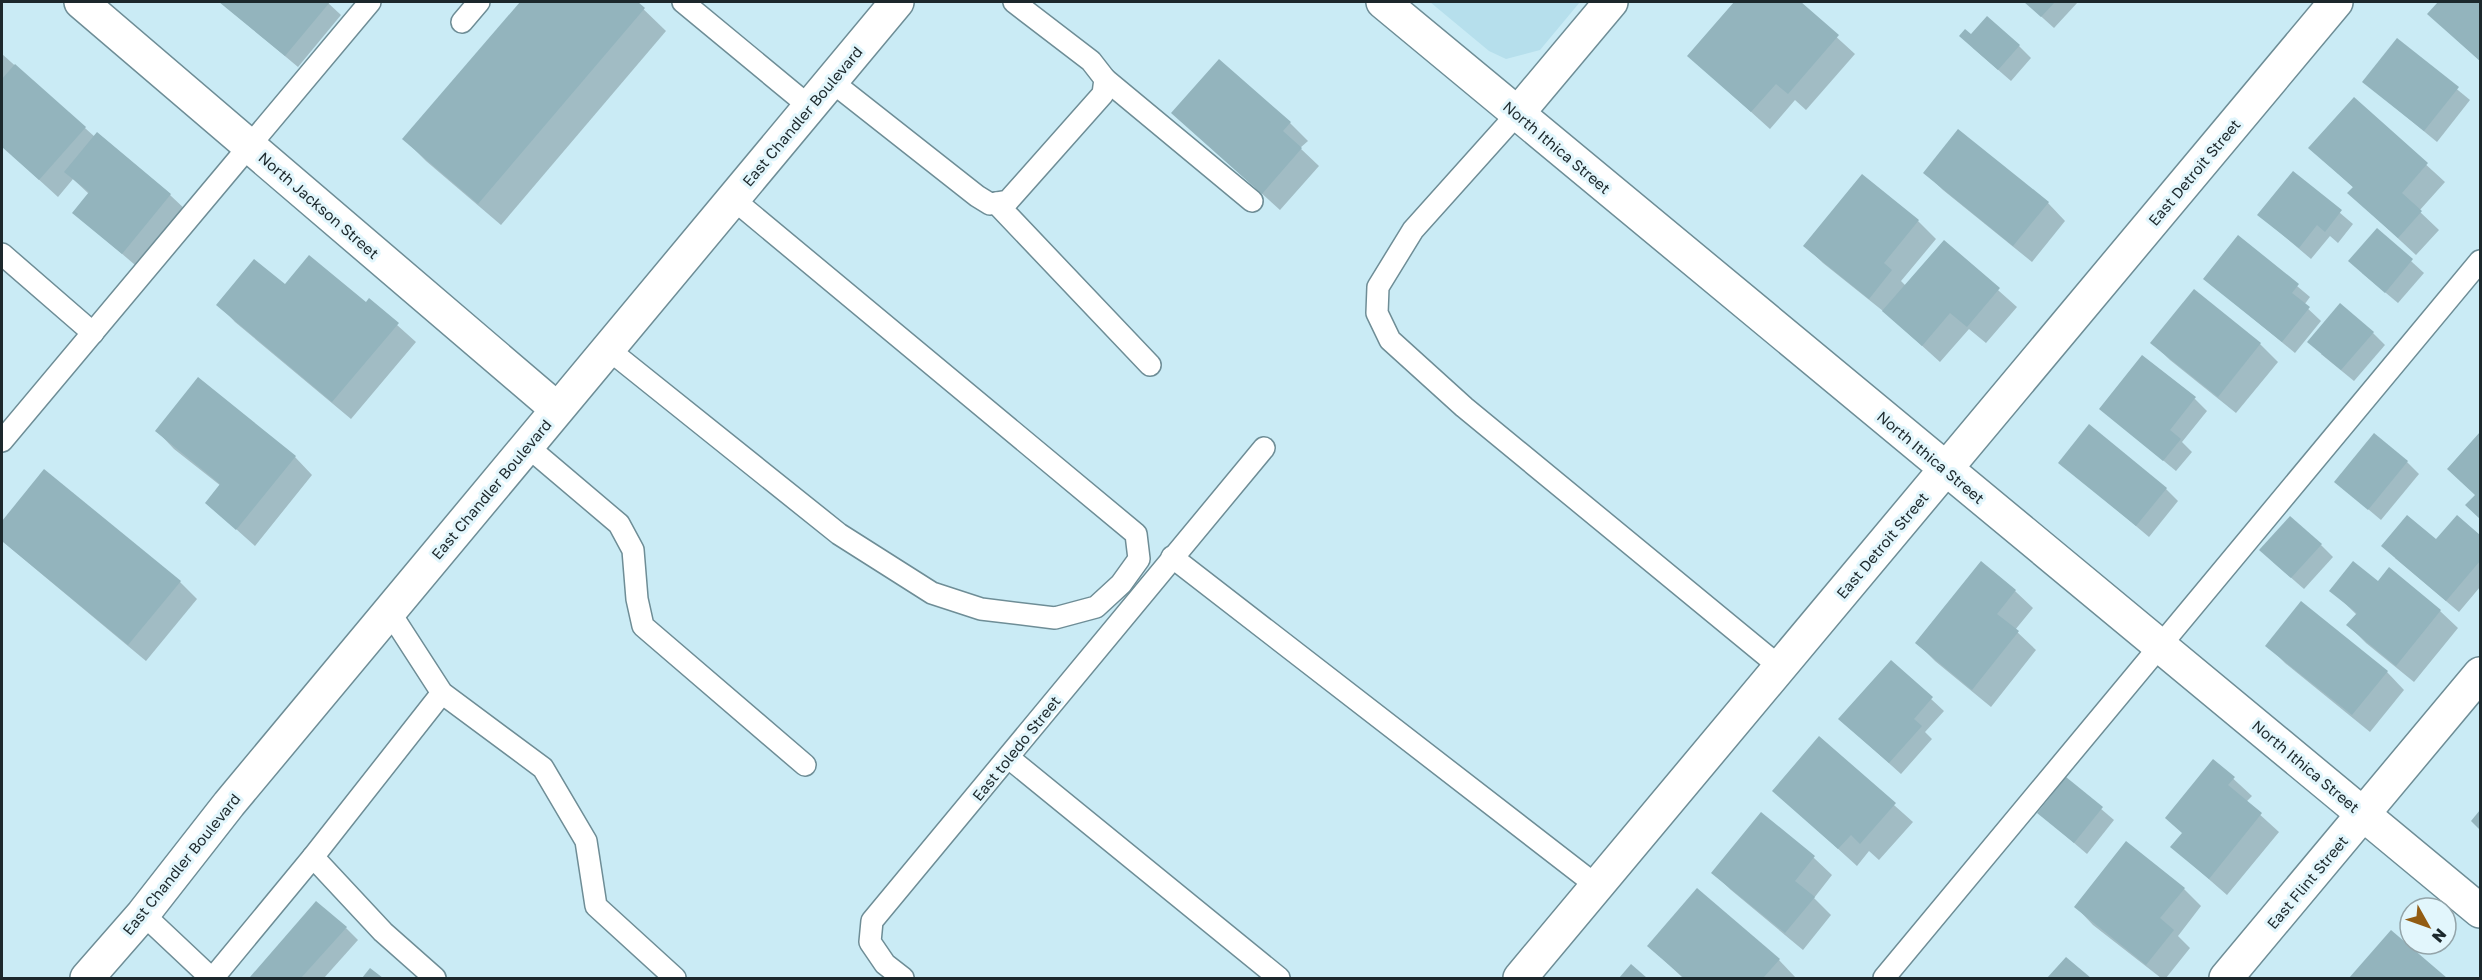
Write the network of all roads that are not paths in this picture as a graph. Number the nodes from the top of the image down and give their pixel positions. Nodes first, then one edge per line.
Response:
1 (81, 2) edge
2 (370, 2) edge
3 (479, 2) edge
4 (683, 2) edge
5 (897, 2) edge
6 (1014, 2) edge
7 (1383, 2) edge
8 (1611, 2) edge
9 (2336, 2) edge
10 (462, 22) dead end
11 (1105, 79) junction
12 (831, 81) junction
13 (810, 107) junction
14 (1517, 114) junction
15 (249, 146) junction
16 (733, 199) junction
17 (1252, 201) dead end
18 (996, 203) junction
19 (2, 254) edge
20 (2481, 261) edge
21 (93, 333) junction
22 (608, 349) junction
23 (1150, 365) dead end
24 (557, 409) junction
25 (2, 441) edge
26 (527, 446) junction
27 (1264, 448) dead end
28 (1946, 469) junction
29 (1172, 557) junction
30 (390, 611) junction
31 (2162, 646) junction
32 (1780, 667) junction
33 (2481, 674) edge
34 (442, 693) junction
35 (1009, 758) junction
36 (805, 765) dead end
37 (2365, 814) junction
38 (313, 857) junction
39 (1597, 886) junction
40 (2481, 911) edge
41 (142, 914) junction
42 (87, 978) edge
43 (212, 978) edge
44 (435, 978) edge
45 (675, 978) edge
46 (903, 978) edge
47 (1279, 978) edge
48 (1520, 978) edge
49 (1884, 978) edge
50 (2226, 978) edge

1 - 15 street, North Jackson Street
2 - 15 lane
3 - 10 lane
4 - 13 lane
5 - 12 street, East Chandler Boulevard
6 - 11 lane
7 - 14 street, North Ithica Street
8 - 14 street
9 - 28 street, East Detroit Street
11 - 17 lane
11 - 18 lane
12 - 13 street, East Chandler Boulevard
12 - 18 lane
13 - 16 street, East Chandler Boulevard
14 - 28 street, North Ithica Street
14 - 32 lane
15 - 21 lane
15 - 24 street, North Jackson Street
16 - 22 street, East Chandler Boulevard
16 - 22 lane
18 - 23 lane
19 - 21 lane
20 - 31 lane
21 - 25 lane
22 - 24 street, East Chandler Boulevard
24 - 26 street, East Chandler Boulevard
26 - 30 street, East Chandler Boulevard
26 - 36 lane
27 - 29 lane, East toledo Street
28 - 31 street, North Ithica Street
28 - 32 street, East Detroit Street
29 - 35 lane, East toledo Street
29 - 39 lane
30 - 34 lane
30 - 41 street, East Chandler Boulevard
31 - 37 street, North Ithica Street
31 - 49 lane
32 - 39 street, East Detroit Street
33 - 37 street, East Flint Street
34 - 38 lane
34 - 45 lane
35 - 46 lane, East toledo Street
35 - 47 lane
37 - 40 street, North Ithica Street
37 - 50 street, East Flint Street
38 - 43 lane
38 - 44 lane
39 - 48 street, East Detroit Street
41 - 42 street, East Chandler Boulevard
41 - 43 lane

